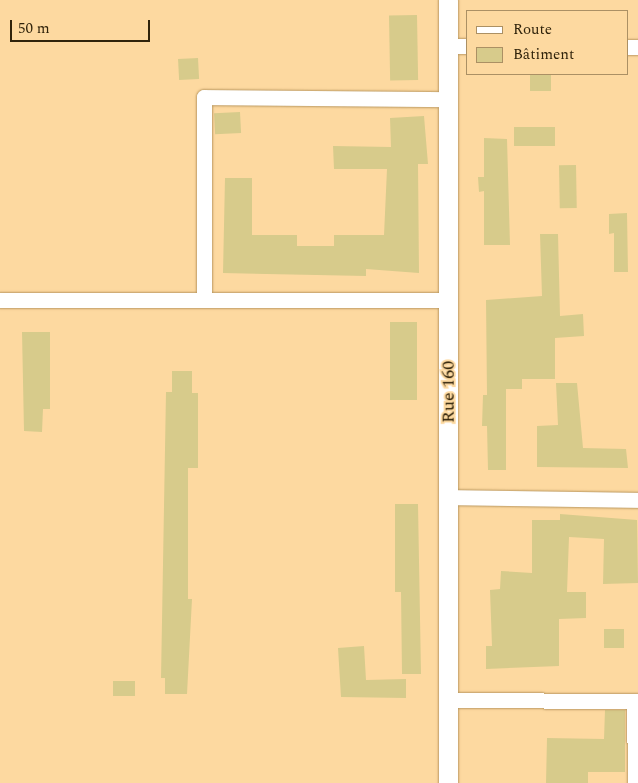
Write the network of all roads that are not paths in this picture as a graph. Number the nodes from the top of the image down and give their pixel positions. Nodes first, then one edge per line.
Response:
1 (448, 0) edge
2 (448, 46) junction
3 (466, 46) edge
4 (448, 99) junction
5 (0, 300) edge
6 (204, 300) junction
7 (449, 300) junction
8 (449, 497) junction
9 (638, 500) edge
10 (447, 700) junction
11 (636, 701) edge
12 (448, 783) edge
13 (635, 783) edge

1 - 2 street, Rue 160
2 - 3 street
2 - 4 street, Rue 160
4 - 6 street
4 - 7 street, Rue 160
5 - 6 street
6 - 7 street
7 - 8 street, Rue 160
8 - 9 street
8 - 10 street, Rue 160
10 - 11 street
10 - 12 street, Rue 160
11 - 13 street

